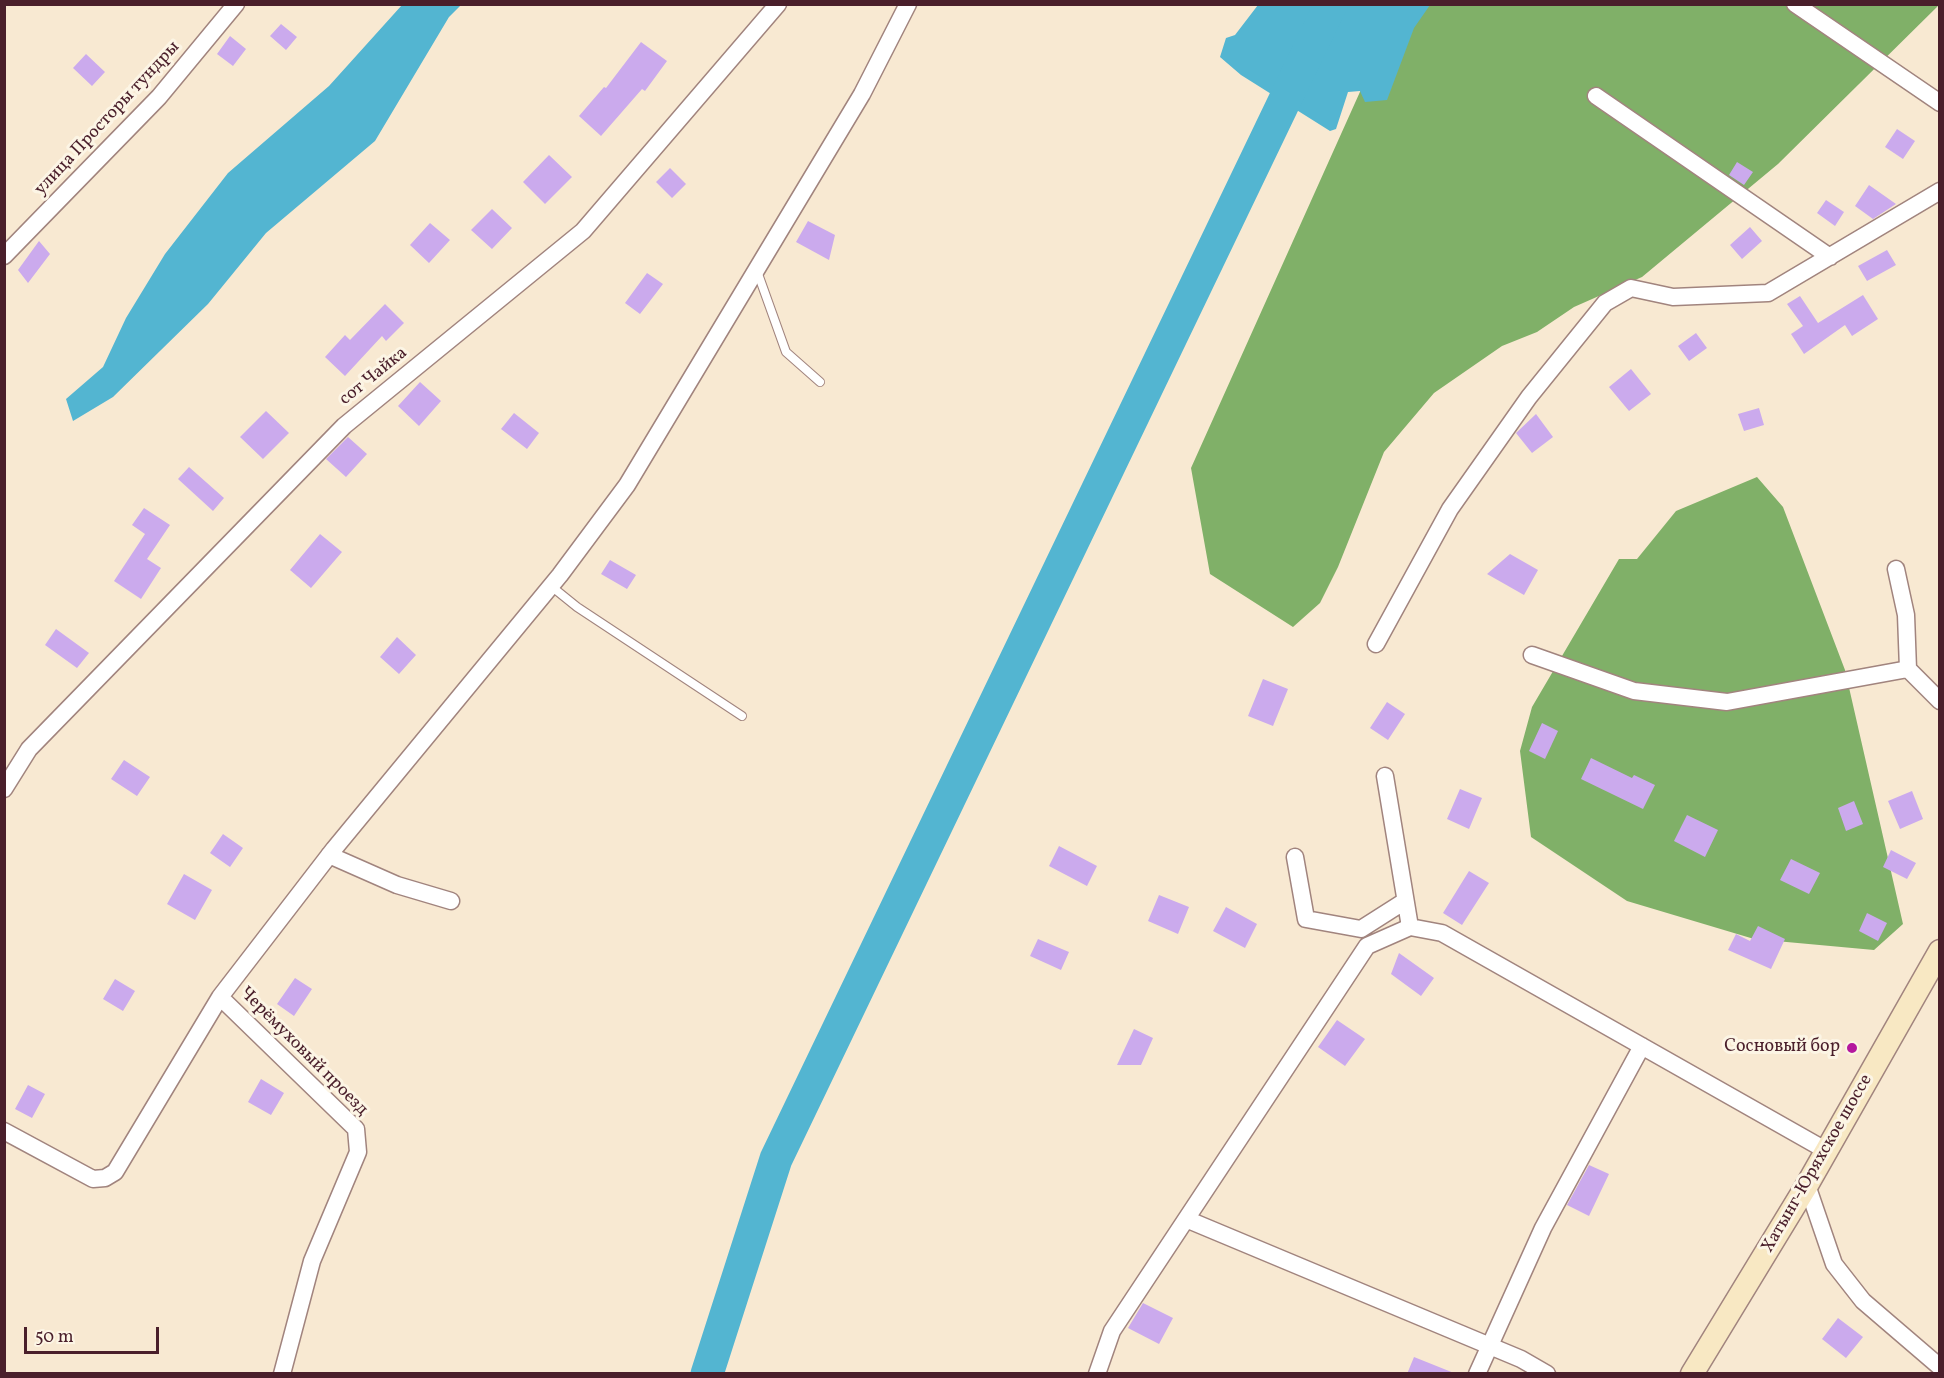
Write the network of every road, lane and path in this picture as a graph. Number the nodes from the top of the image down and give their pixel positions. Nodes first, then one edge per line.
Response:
1 (236, 4) edge
2 (778, 4) edge
3 (908, 4) edge
4 (1795, 4) edge
5 (1596, 96) dead end
6 (1940, 103) edge
7 (1940, 191) edge
8 (4, 256) edge
9 (1830, 257) junction
10 (756, 270) junction
11 (820, 382) dead end
12 (1896, 569) dead end
13 (551, 586) junction
14 (1376, 644) dead end
15 (1532, 655) dead end
16 (1908, 669) junction
17 (1940, 701) edge
18 (742, 716) dead end
19 (1385, 776) dead end
20 (4, 789) edge
21 (329, 855) junction
22 (1295, 857) dead end
23 (451, 901) dead end
24 (1406, 901) junction
25 (1410, 927) junction
26 (1940, 951) edge
27 (220, 997) junction
28 (1642, 1046) junction
29 (4, 1131) edge
30 (1827, 1151) junction
31 (1807, 1185) junction
32 (1186, 1219) junction
33 (1489, 1345) junction
34 (1940, 1367) edge
35 (282, 1374) edge
36 (1097, 1374) edge
37 (1477, 1374) edge
38 (1547, 1374) edge
39 (1692, 1374) edge

1 - 8 street, улица Просторы тундры
2 - 20 street, сот Чайка
3 - 10 street
4 - 6 street
5 - 9 street
7 - 9 street
9 - 14 street
10 - 11 lane
10 - 13 street
12 - 16 street
13 - 18 lane
13 - 21 street
15 - 16 street
16 - 17 street
19 - 24 street
21 - 23 street
21 - 27 street
22 - 24 street
24 - 25 street
25 - 28 street
25 - 32 street
26 - 30 main road, Хатынг-Юряхское шоссе
27 - 29 street
27 - 35 street, Черёмуховый проезд
28 - 30 street
28 - 33 street
30 - 31 main road, Хатынг-Юряхское шоссе
31 - 34 street
31 - 39 main road, Хатынг-Юряхское шоссе
32 - 33 street
32 - 36 street
33 - 37 street
33 - 38 street

